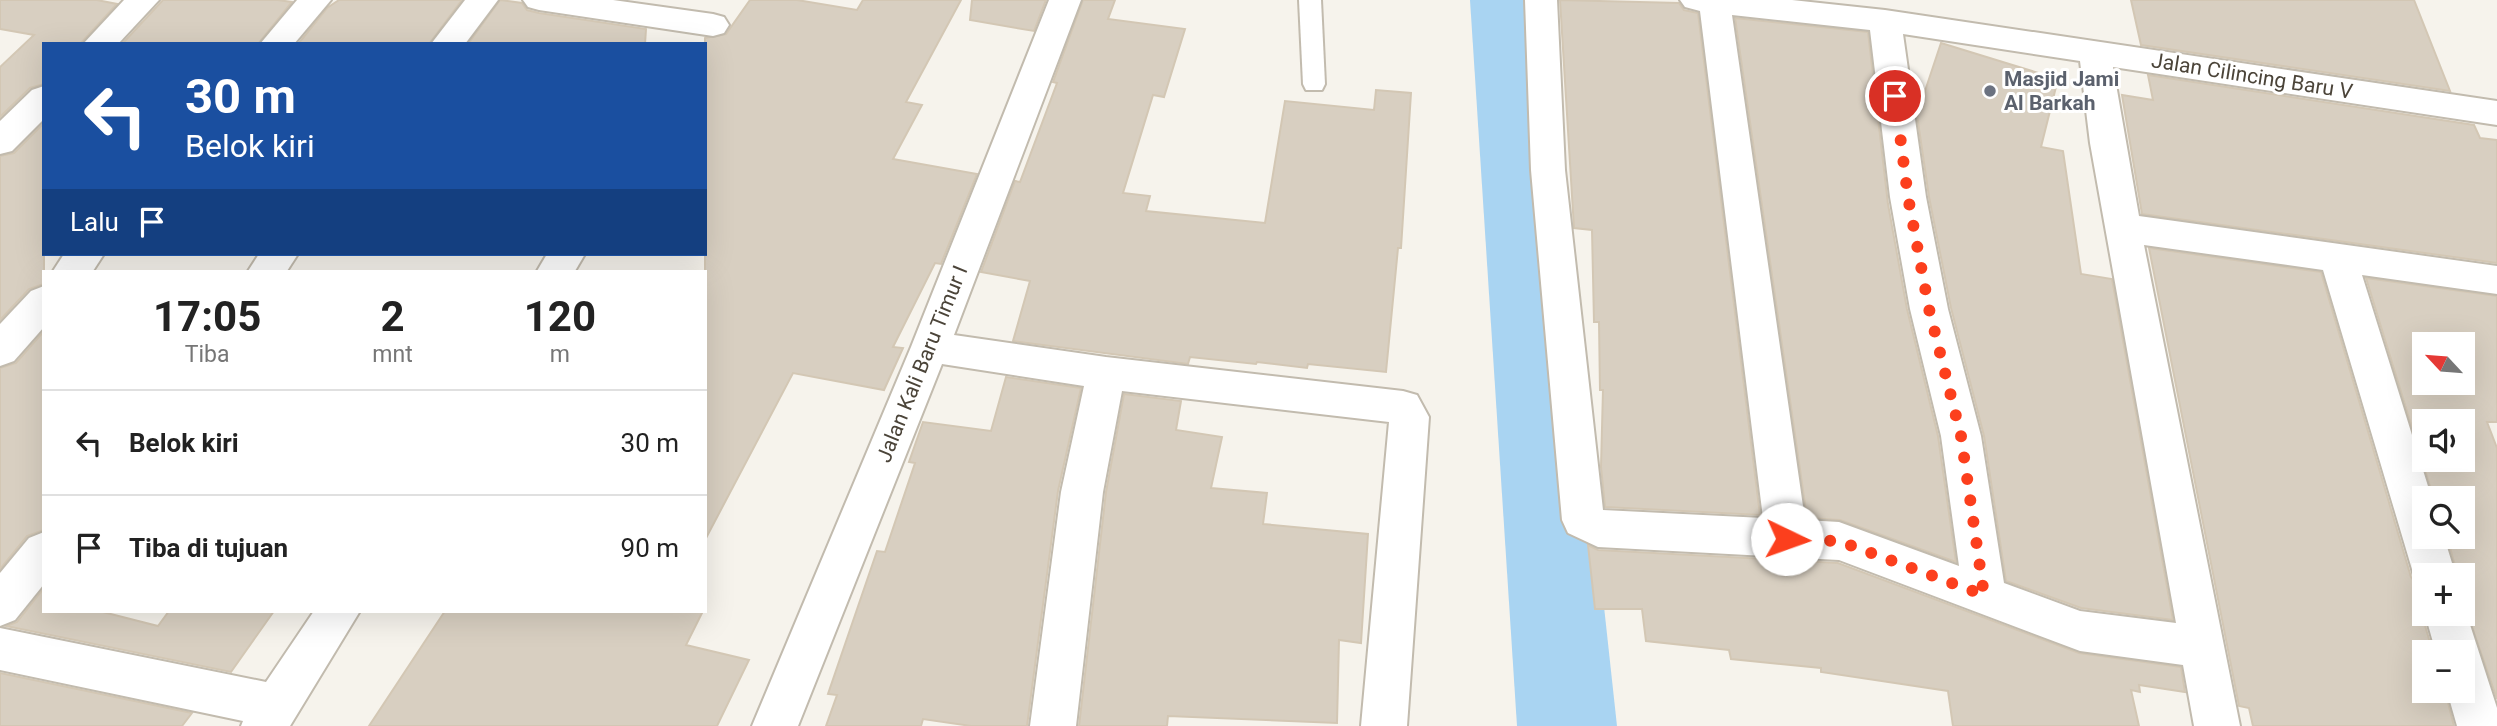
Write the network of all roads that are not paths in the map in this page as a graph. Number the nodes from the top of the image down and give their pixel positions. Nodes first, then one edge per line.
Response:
1 (143, 0) edge
2 (315, 0) edge
3 (482, 0) edge
4 (539, 0) edge
5 (1065, 0) edge
6 (1310, 0) edge
7 (1541, 0) edge
8 (1705, 1) edge
9 (1922, 14) edge
10 (1885, 22) junction
11 (714, 23) edge
12 (101, 42) edge
13 (278, 42) edge
14 (449, 42) edge
15 (2095, 52) junction
16 (1314, 83) dead end
17 (42, 101) edge
18 (2497, 113) edge
19 (0, 142) edge
20 (2123, 228) junction
21 (84, 256) edge
22 (278, 256) edge
23 (2338, 258) junction
24 (72, 270) edge
25 (267, 270) edge
26 (2497, 280) edge
27 (42, 303) edge
28 (930, 346) junction
29 (0, 350) edge
30 (1106, 373) junction
31 (1787, 539) junction
32 (42, 554) edge
33 (2431, 563) edge
34 (1984, 595) junction
35 (0, 606) edge
36 (337, 613) edge
37 (2202, 647) junction
38 (0, 649) edge
39 (2473, 703) edge
40 (270, 716) edge
41 (775, 726) edge
42 (1053, 726) edge
43 (1384, 726) edge
44 (2217, 726) edge
45 (2480, 726) edge

1 - 12 street
2 - 13 street
3 - 14 street
4 - 11 street
5 - 28 street, Jalan Kali Baru Timur I
6 - 16 lane
7 - 31 street
8 - 10 street, Jalan Cilincing Baru V
8 - 31 street
9 - 10 street, Jalan Cilincing Baru V
9 - 15 street, Jalan Cilincing Baru V
10 - 34 street
15 - 18 street, Jalan Cilincing Baru V
15 - 20 street
17 - 19 street
20 - 23 street
20 - 37 street
21 - 24 street
22 - 25 street
23 - 26 street
23 - 33 street
27 - 29 street
28 - 30 street
28 - 41 street, Jalan Kali Baru Timur I
30 - 42 street
30 - 43 street
31 - 34 street
32 - 35 street
34 - 37 street
36 - 40 street
37 - 44 street
38 - 40 street
39 - 45 street

